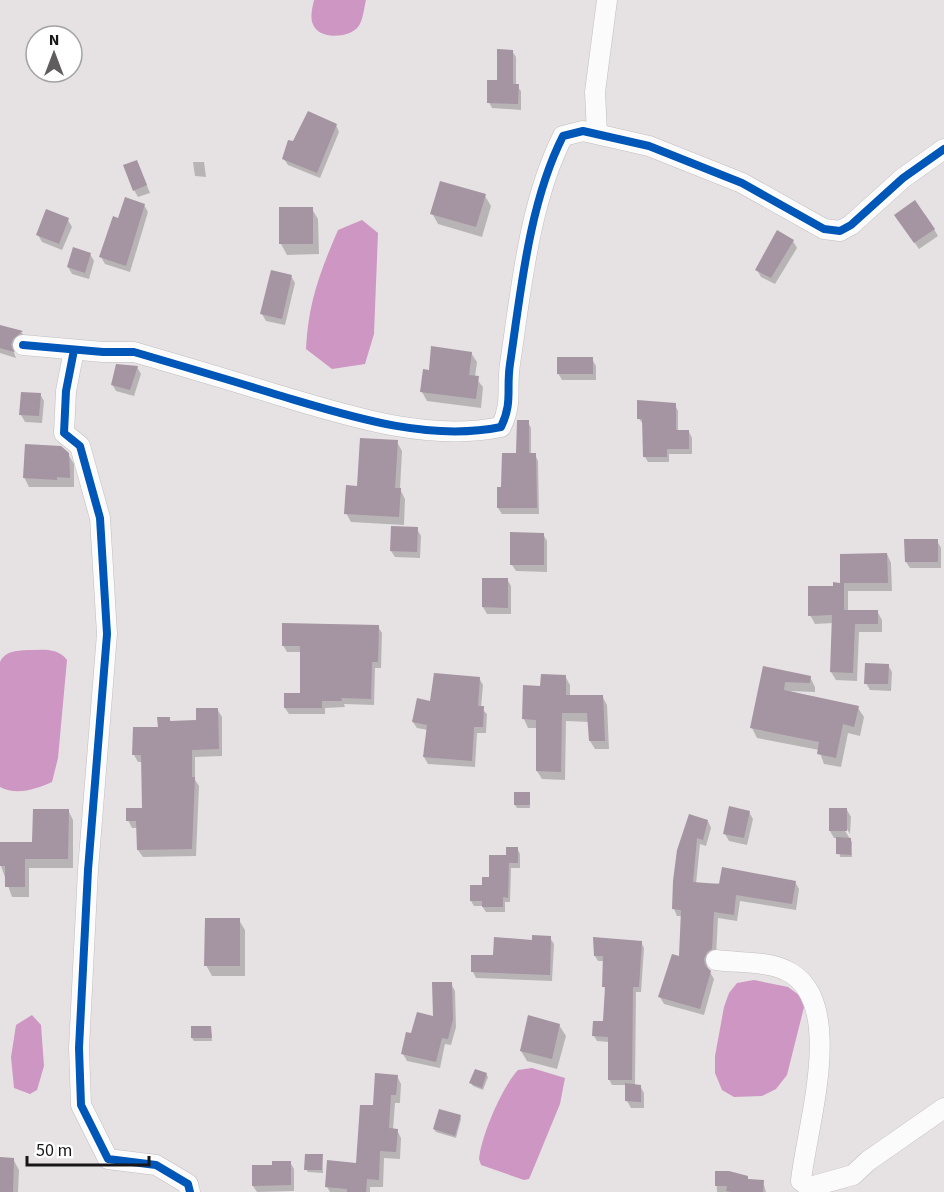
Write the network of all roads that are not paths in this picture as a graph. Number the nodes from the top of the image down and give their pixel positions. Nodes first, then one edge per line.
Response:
1 (607, 0) edge
2 (597, 133) junction
3 (944, 149) edge
4 (23, 345) dead end
5 (74, 350) junction
6 (717, 960) dead end
7 (944, 1108) edge
8 (190, 1192) edge

1 - 2 street
2 - 3 street
2 - 5 street
4 - 5 street
5 - 8 street
6 - 7 street

